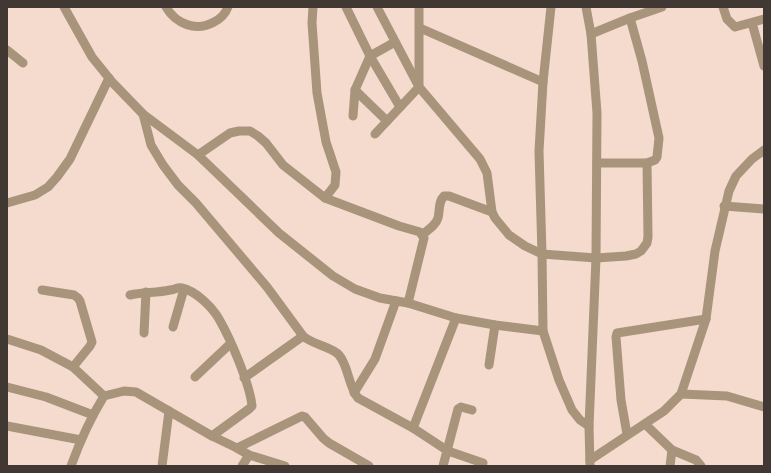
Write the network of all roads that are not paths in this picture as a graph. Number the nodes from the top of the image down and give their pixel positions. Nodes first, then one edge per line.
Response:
1 (64, 7) edge
2 (166, 7) edge
3 (228, 7) edge
4 (313, 7) edge
5 (377, 7) edge
6 (419, 7) edge
7 (552, 7) edge
8 (586, 7) edge
9 (662, 7) edge
10 (723, 7) edge
11 (350, 8) edge
12 (630, 18) junction
13 (764, 19) edge
14 (752, 22) junction
15 (420, 28) junction
16 (591, 34) junction
17 (395, 42) junction
18 (7, 50) edge
19 (370, 56) junction
20 (23, 63) dead end
21 (764, 66) edge
22 (109, 78) junction
23 (543, 82) junction
24 (419, 87) junction
25 (356, 90) junction
26 (400, 107) junction
27 (143, 114) junction
28 (353, 116) dead end
29 (387, 121) junction
30 (374, 134) dead end
31 (764, 150) edge
32 (198, 155) junction
33 (597, 163) junction
34 (647, 163) junction
35 (325, 198) junction
36 (7, 203) edge
37 (724, 206) junction
38 (764, 209) edge
39 (492, 212) junction
40 (422, 235) junction
41 (542, 254) junction
42 (596, 258) junction
43 (184, 289) junction
44 (42, 290) dead end
45 (146, 292) junction
46 (130, 295) dead end
47 (396, 301) junction
48 (408, 303) junction
49 (456, 318) junction
50 (706, 319) junction
51 (495, 325) junction
52 (173, 327) dead end
53 (543, 331) junction
54 (144, 333) dead end
55 (303, 336) junction
56 (7, 338) edge
57 (230, 344) junction
58 (489, 366) dead end
59 (73, 367) junction
60 (196, 377) dead end
61 (244, 378) junction
62 (7, 387) edge
63 (354, 393) junction
64 (681, 394) junction
65 (104, 396) junction
66 (764, 407) edge
67 (472, 410) dead end
68 (169, 411) junction
69 (93, 415) junction
70 (645, 424) junction
71 (7, 426) edge
72 (589, 426) junction
73 (414, 428) junction
74 (627, 434) junction
75 (212, 436) junction
76 (81, 440) junction
77 (237, 448) junction
78 (672, 450) junction
79 (448, 451) junction
80 (249, 455) junction
81 (483, 463) dead end
82 (590, 463) edge
83 (71, 466) edge
84 (162, 466) edge
85 (242, 466) edge
86 (285, 466) edge
87 (369, 466) edge
88 (444, 466) edge
89 (670, 466) edge
90 (701, 466) edge

1 - 22 street
2 - 3 street
4 - 35 street
5 - 17 street
6 - 15 street
7 - 23 street
8 - 16 street
9 - 12 street
10 - 14 street
11 - 19 street
12 - 16 street
12 - 34 street
13 - 14 street
14 - 21 street
15 - 23 street
15 - 24 street
16 - 33 street
17 - 19 street
17 - 24 street
18 - 20 street
19 - 25 street
19 - 26 street
22 - 27 street
22 - 36 street
23 - 41 street
24 - 26 street
24 - 39 street
25 - 28 street
25 - 29 street
26 - 29 street
27 - 32 street
27 - 55 street
29 - 30 street
31 - 37 street
32 - 35 street
32 - 47 street
33 - 34 street
33 - 42 street
34 - 42 street
35 - 40 street
37 - 38 street
37 - 50 street
39 - 40 street
39 - 41 street
40 - 48 street
41 - 42 street
41 - 53 street
42 - 72 street
43 - 45 street
43 - 52 street
43 - 57 street
44 - 59 street
45 - 46 street
45 - 54 street
47 - 48 street
47 - 63 street
48 - 49 street
49 - 51 street
49 - 73 street
50 - 64 street
50 - 74 street
51 - 53 street
51 - 58 street
53 - 72 street
55 - 61 street
55 - 63 street
56 - 59 street
57 - 60 street
57 - 61 street
59 - 65 street
61 - 75 street
62 - 69 street
63 - 73 street
64 - 66 street
64 - 70 street
65 - 68 street
65 - 69 street
67 - 79 street
68 - 75 street
68 - 84 street
69 - 76 street
70 - 74 street
70 - 78 street
71 - 76 street
72 - 82 street
73 - 79 street
74 - 82 street
75 - 77 street
76 - 83 street
77 - 80 street
77 - 87 street
78 - 89 street
78 - 90 street
79 - 81 street
79 - 88 street
80 - 85 street
80 - 86 street

